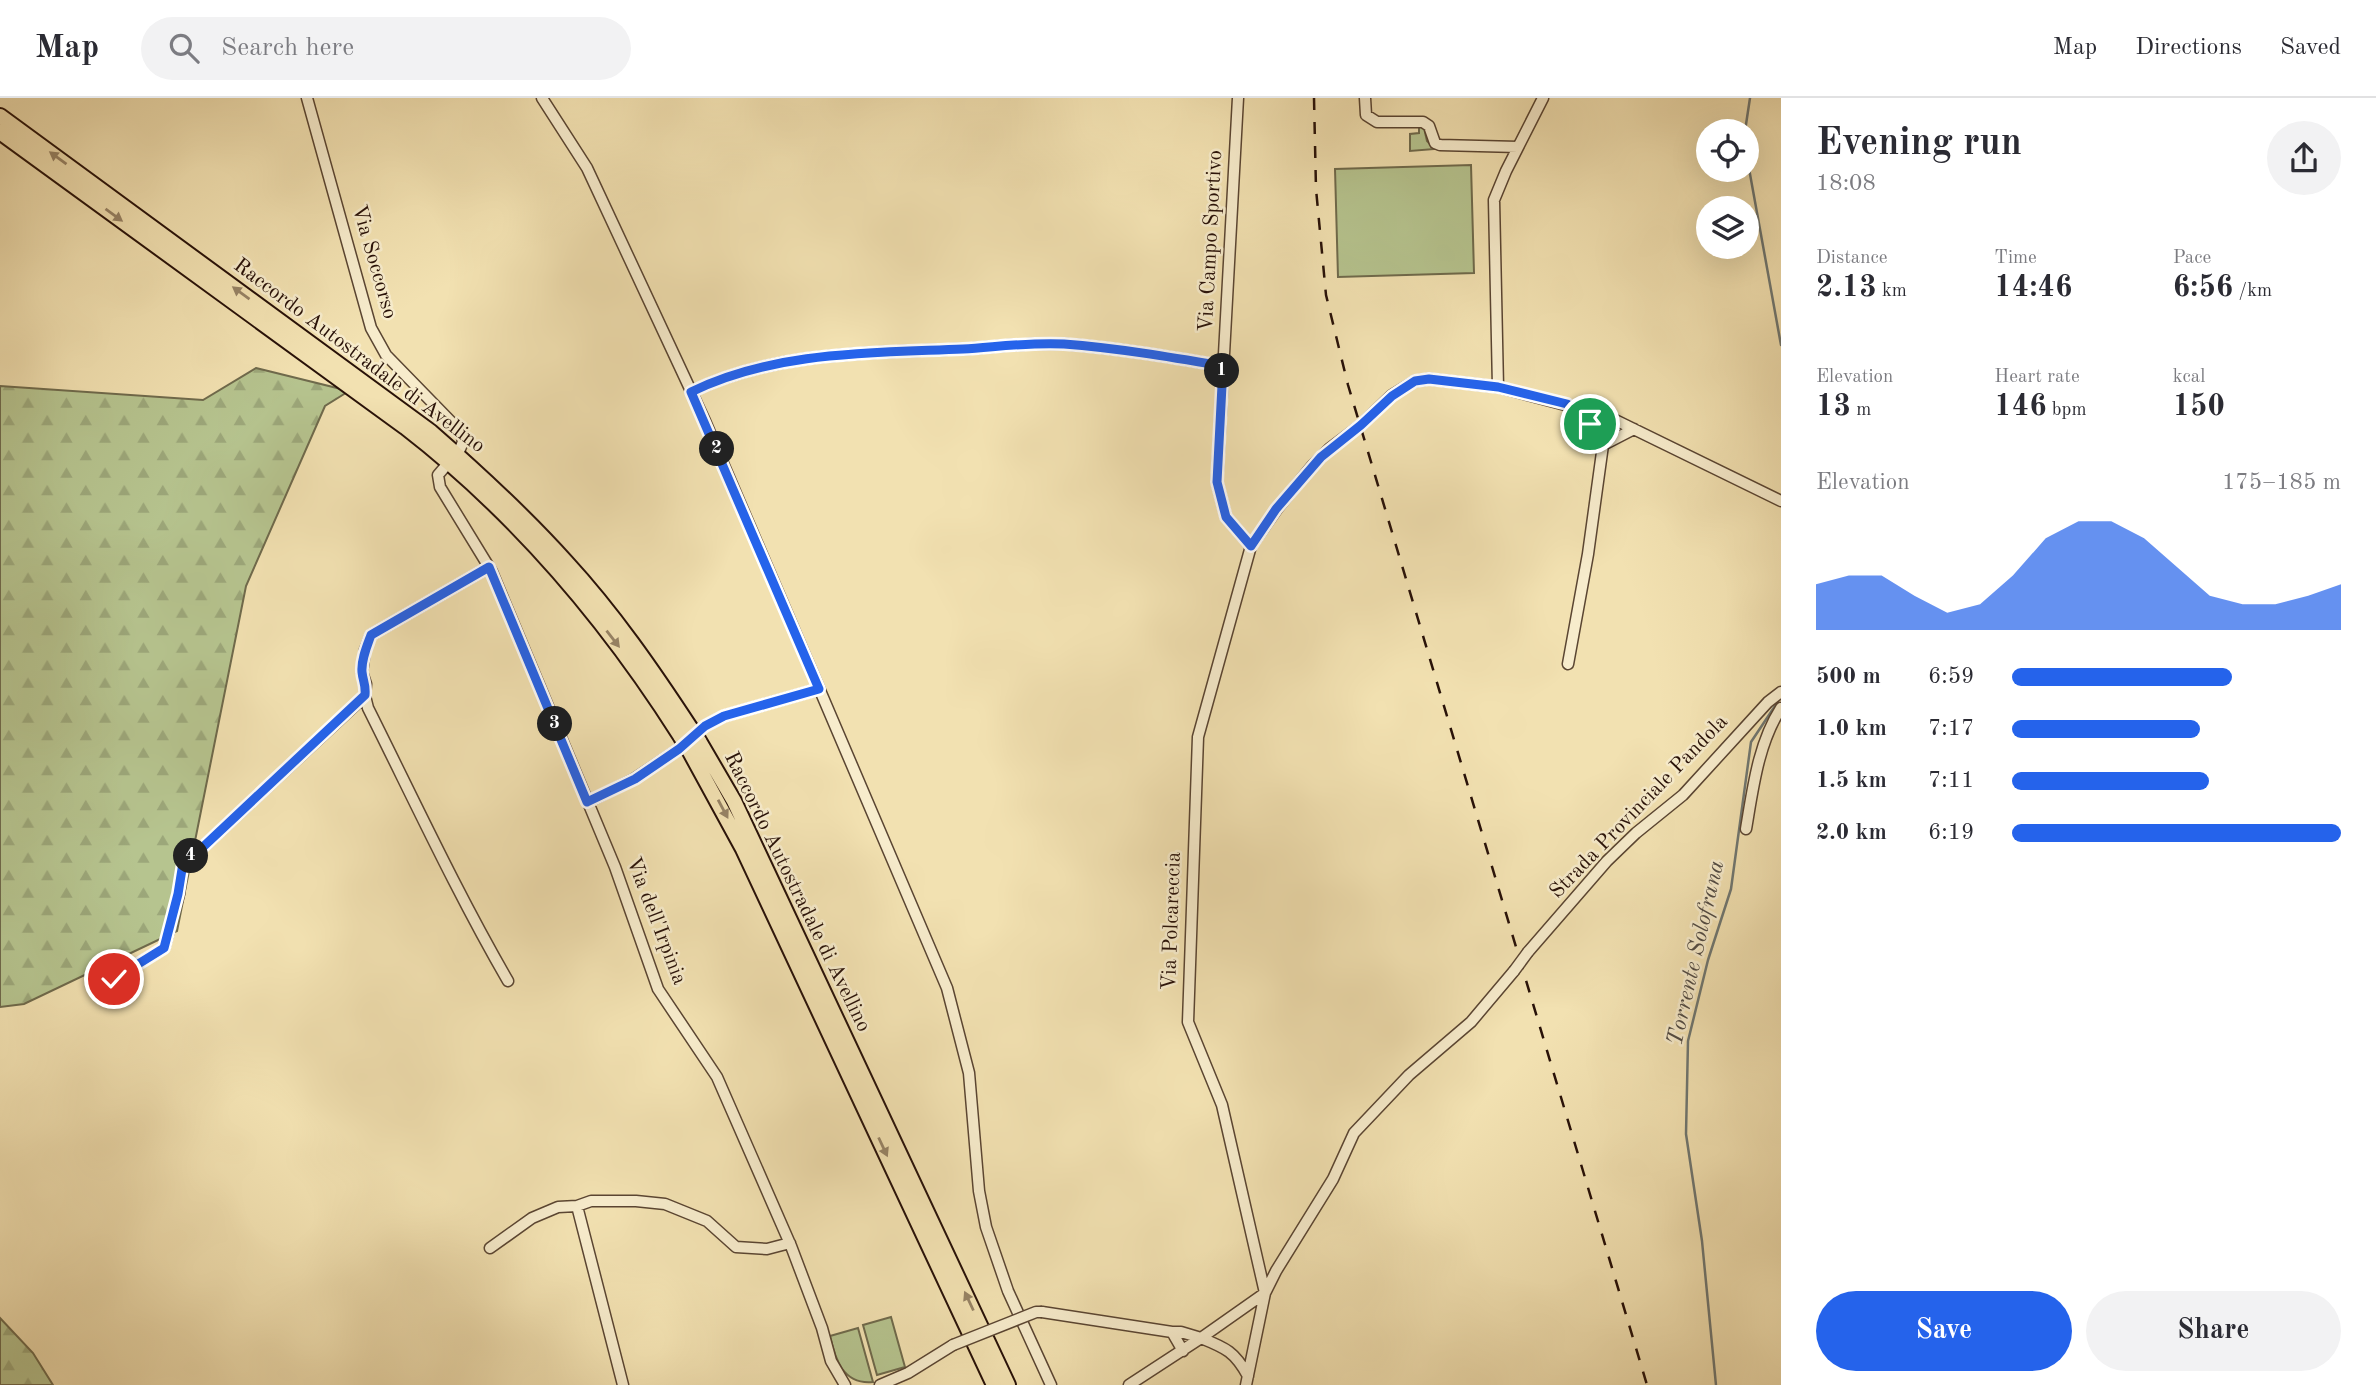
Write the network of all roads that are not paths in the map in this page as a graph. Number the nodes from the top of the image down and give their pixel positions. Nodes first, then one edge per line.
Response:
1 (307, 98) edge
2 (542, 98) edge
3 (1238, 98) edge
4 (1365, 98) edge
5 (1544, 98) edge
6 (0, 116) edge
7 (0, 132) edge
8 (1518, 147) junction
9 (1223, 366) junction
10 (1498, 387) junction
11 (691, 392) junction
12 (1567, 404) junction
13 (1607, 416) junction
14 (1634, 429) junction
15 (1603, 445) junction
16 (460, 449) dead end
17 (444, 468) dead end
18 (1781, 501) edge
19 (1251, 546) junction
20 (489, 567) junction
21 (1568, 664) dead end
22 (819, 689) junction
23 (1781, 692) edge
24 (365, 695) junction
25 (1781, 708) edge
26 (690, 739) junction
27 (587, 802) junction
28 (1746, 830) dead end
29 (508, 981) dead end
30 (99, 988) dead end
31 (578, 1206) junction
32 (790, 1243) junction
33 (490, 1248) dead end
34 (1265, 1293) junction
35 (1172, 1332) junction
36 (1201, 1338) junction
37 (1182, 1351) junction
38 (1043, 1364) junction
39 (1247, 1380) edge
40 (623, 1385) edge
41 (845, 1385) edge
42 (880, 1385) edge
43 (994, 1385) edge
44 (1008, 1385) edge
45 (1051, 1385) edge
46 (1061, 1385) edge
47 (1129, 1385) edge

1 - 16 street, Via Soccorso
2 - 11 street
3 - 9 street, Via Campo Sportivo
4 - 8 street
5 - 8 street
26 -> 6 highway, Raccordo Autostradale di Avellino
7 -> 26 highway, Raccordo Autostradale di Avellino
8 - 10 street
9 - 11 street
9 - 19 street, Via Campo Sportivo
10 - 12 street
10 - 19 street
11 - 22 street
12 - 13 street
12 - 15 street
13 - 14 street
13 - 15 street
14 - 15 street
14 - 18 street
15 - 21 street
17 - 20 street, Via dell'Irpinia
19 - 34 street, Via Polcareccia
20 - 24 street
20 - 27 street, Via dell'Irpinia
22 - 27 street
22 - 38 street
23 - 34 street, Strada Provinciale Pandola, bridge
24 - 29 street
24 - 30 street
25 - 28 street
26 -> 43 highway, Raccordo Autostradale di Avellino
44 -> 26 highway, Raccordo Autostradale di Avellino
27 - 32 street, Via dell'Irpinia
31 - 32 street
31 - 33 street
31 - 40 street
32 - 41 street, Via dell'Irpinia
34 - 36 street
34 - 39 street
35 - 36 street
35 - 37 street
35 - 42 street, bridge
36 - 37 street
36 - 39 street
37 - 47 street
38 - 45 street
38 - 46 street

